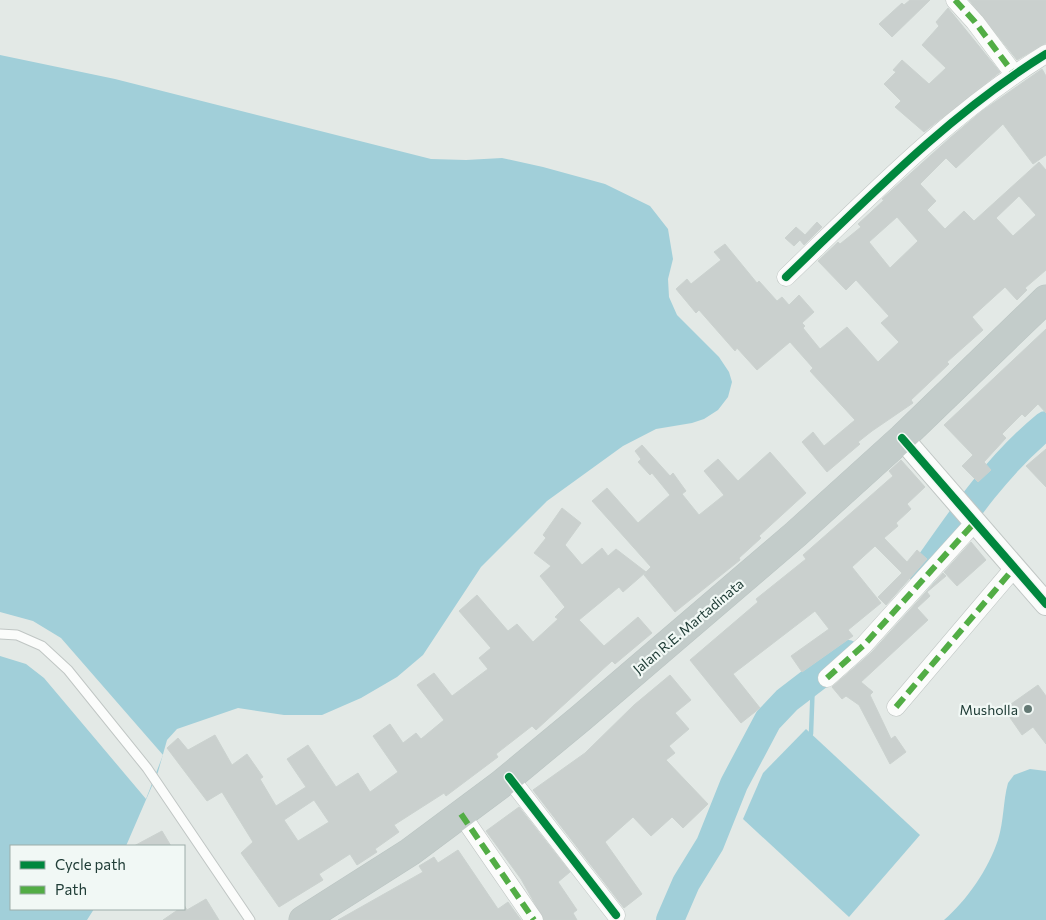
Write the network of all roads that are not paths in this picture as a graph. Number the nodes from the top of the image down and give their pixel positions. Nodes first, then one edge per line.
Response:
1 (955, 0) edge
2 (1046, 54) edge
3 (1014, 74) junction
4 (786, 276) dead end
5 (1046, 299) edge
6 (906, 434) junction
7 (976, 516) junction
8 (1014, 568) junction
9 (1046, 582) edge
10 (1046, 604) edge
11 (0, 634) edge
12 (827, 678) dead end
13 (896, 707) dead end
14 (509, 777) junction
15 (461, 814) junction
16 (616, 915) dead end
17 (250, 920) edge
18 (303, 920) edge
19 (534, 920) edge

1 - 3 street
2 - 3 street
3 - 4 street
5 - 6 highway, Jalan R.E. Martadinata
6 - 7 street
6 - 14 highway, Jalan R.E. Martadinata
7 - 8 street
7 - 9 street
7 - 12 street
8 - 10 street
8 - 13 street
11 - 17 lane
14 - 15 highway, Jalan R.E. Martadinata
14 - 16 street
15 - 18 highway, Jalan R.E. Martadinata
15 - 19 street

